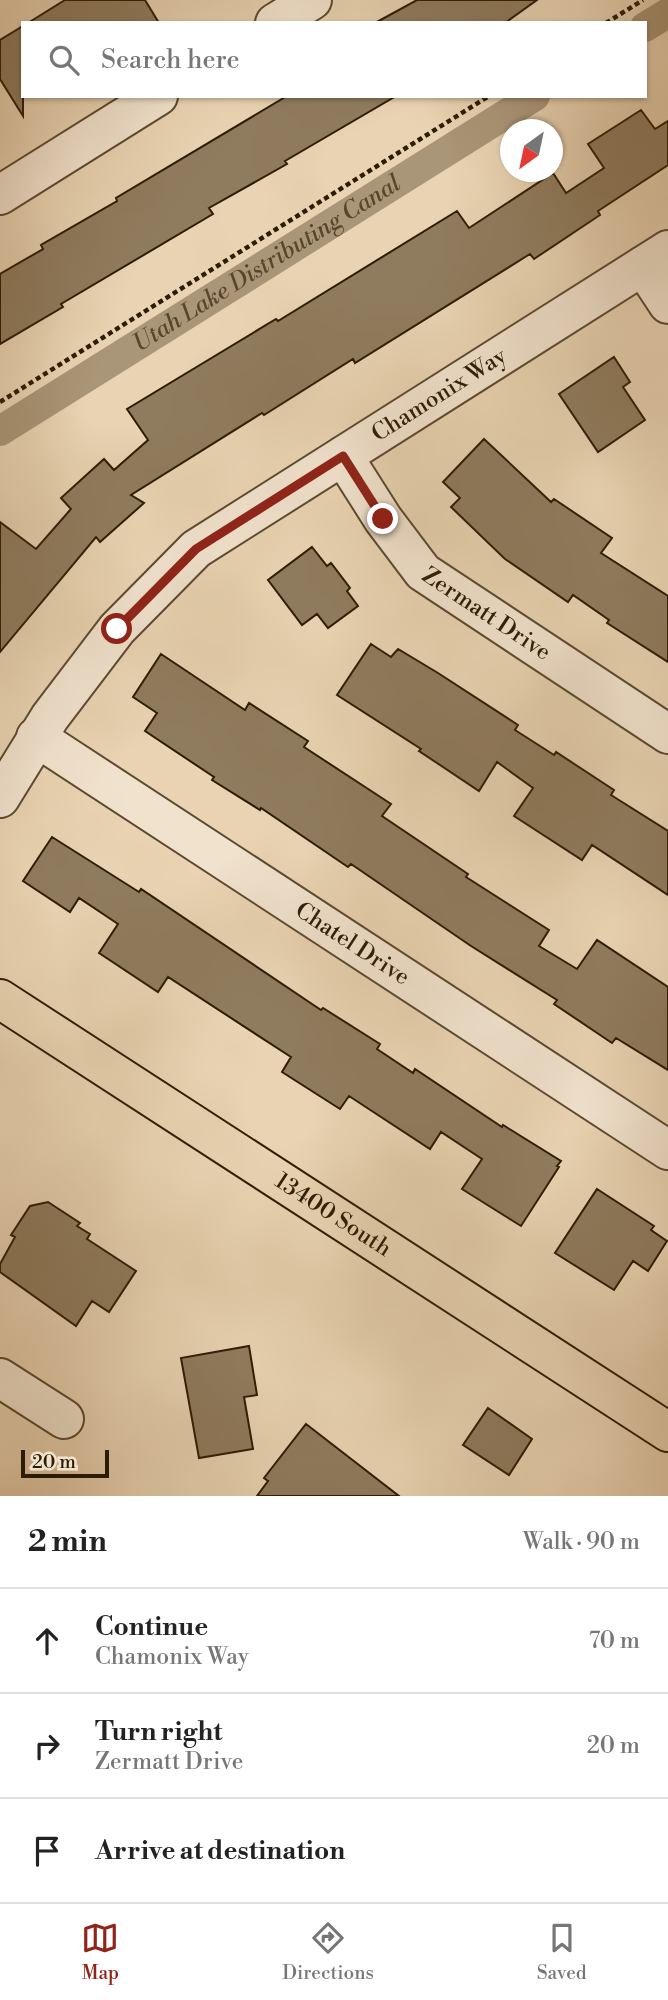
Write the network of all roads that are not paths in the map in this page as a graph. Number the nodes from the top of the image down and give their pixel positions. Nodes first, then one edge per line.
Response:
1 (312, 0) edge
2 (278, 21) edge
3 (155, 98) edge
4 (0, 195) edge
5 (655, 258) edge
6 (668, 304) edge
7 (343, 456) junction
8 (668, 734) edge
9 (37, 737) junction
10 (0, 799) edge
11 (0, 999) edge
12 (668, 1150) edge
13 (0, 1378) edge
14 (64, 1419) dead end
15 (668, 1432) edge

1 - 2 street
3 - 4 street
5 - 6 street
5 - 7 street, Chamonix Way
7 - 8 street, Zermatt Drive
7 - 9 street, Chamonix Way
9 - 10 street, Chamonix Way
9 - 12 street, Chatel Drive
11 - 15 main road, 13400 South
13 - 14 street

